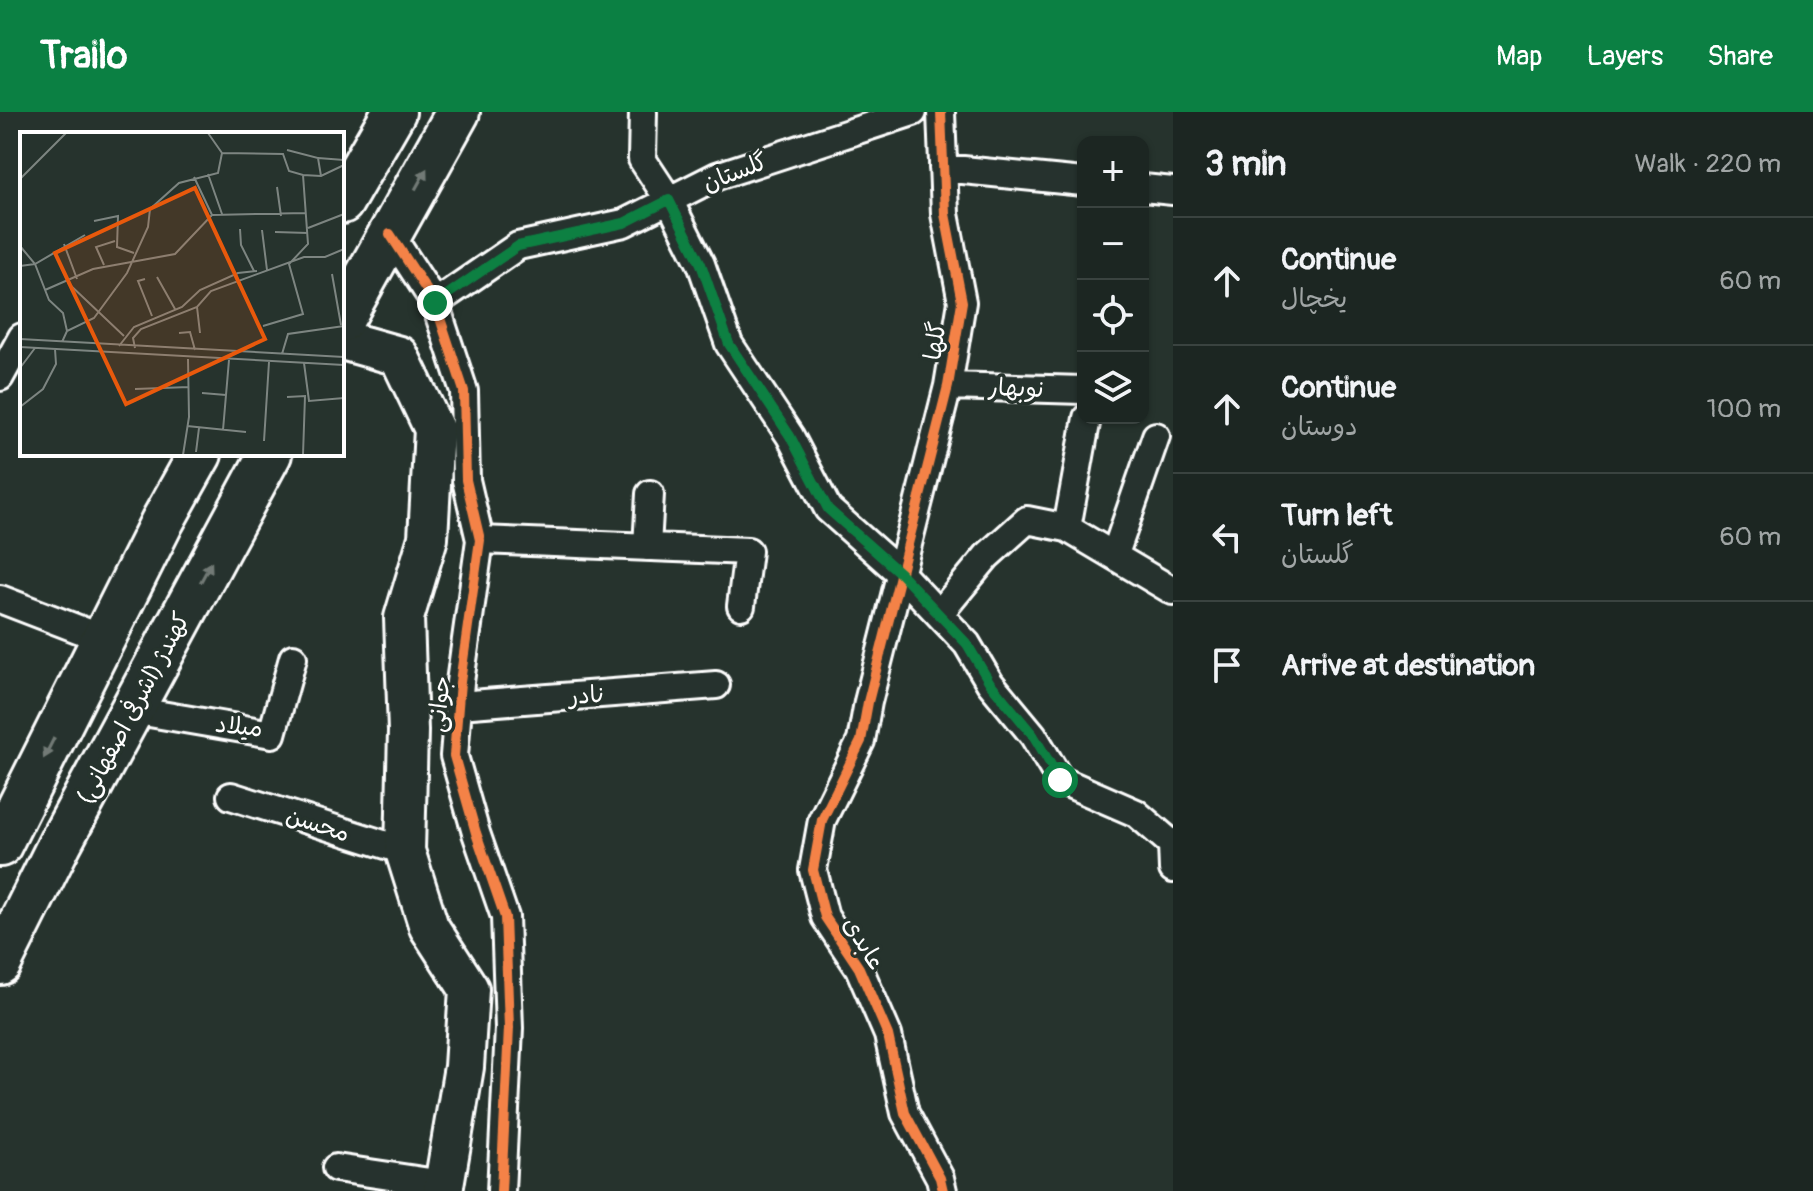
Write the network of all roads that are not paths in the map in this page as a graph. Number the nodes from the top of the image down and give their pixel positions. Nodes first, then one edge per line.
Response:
1 (394, 112) edge
2 (458, 112) edge
3 (643, 112) edge
4 (913, 112) edge
5 (941, 112) edge
6 (943, 168) junction
7 (1077, 181) edge
8 (1149, 189) edge
9 (1173, 191) edge
10 (344, 199) edge
11 (669, 200) junction
12 (390, 234) junction
13 (435, 303) junction
14 (344, 316) edge
15 (20, 341) edge
16 (344, 341) edge
17 (0, 377) edge
18 (948, 386) junction
19 (1077, 390) edge
20 (1086, 424) edge
21 (1156, 436) dead end
22 (199, 456) edge
23 (269, 456) edge
24 (650, 494) dead end
25 (162, 522) junction
26 (1067, 528) junction
27 (480, 540) junction
28 (647, 547) junction
29 (1115, 554) junction
30 (900, 573) junction
31 (1173, 591) edge
32 (0, 599) edge
33 (741, 606) dead end
34 (939, 614) junction
35 (104, 639) junction
36 (293, 658) dead end
37 (716, 685) dead end
38 (459, 705) junction
39 (123, 727) junction
40 (231, 796) dead end
41 (0, 844) edge
42 (405, 851) junction
43 (1173, 869) edge
44 (0, 927) edge
45 (0, 963) edge
46 (336, 1168) dead end
47 (443, 1188) edge
48 (501, 1191) edge
49 (943, 1191) edge

1 - 10 main road
12 -> 2 main road
3 - 11 street
4 - 11 street, گلستان
5 - 6 street, گلها
6 - 7 street
6 - 18 street, گلها
8 - 9 street
11 - 13 street, گلستان
11 - 30 street
12 - 13 street, جوانی
12 - 14 main road
13 - 27 street, جوانی
15 - 17 street
16 - 42 street, جوانی
18 - 19 street, نوبهار
18 - 30 street, گلها
20 - 26 street
21 - 29 street
22 - 25 main road
39 -> 23 main road, کهندژ (اشرفی اصفهانی)
24 - 28 street
25 - 35 main road
25 - 39 main road
26 - 29 street
26 - 34 street
27 - 28 street
27 - 38 street, جوانی
28 - 33 street
29 - 31 street
30 - 34 street
30 - 49 street, عابدی
32 - 35 street
34 - 43 street
35 -> 41 main road
36 - 39 street, میلاد
37 - 38 street, نادر
38 - 48 street, جوانی
39 - 45 main road, کهندژ (اشرفی اصفهانی)
40 - 42 street, محسن
41 - 44 main road
42 - 47 street, جوانی
46 - 47 street

